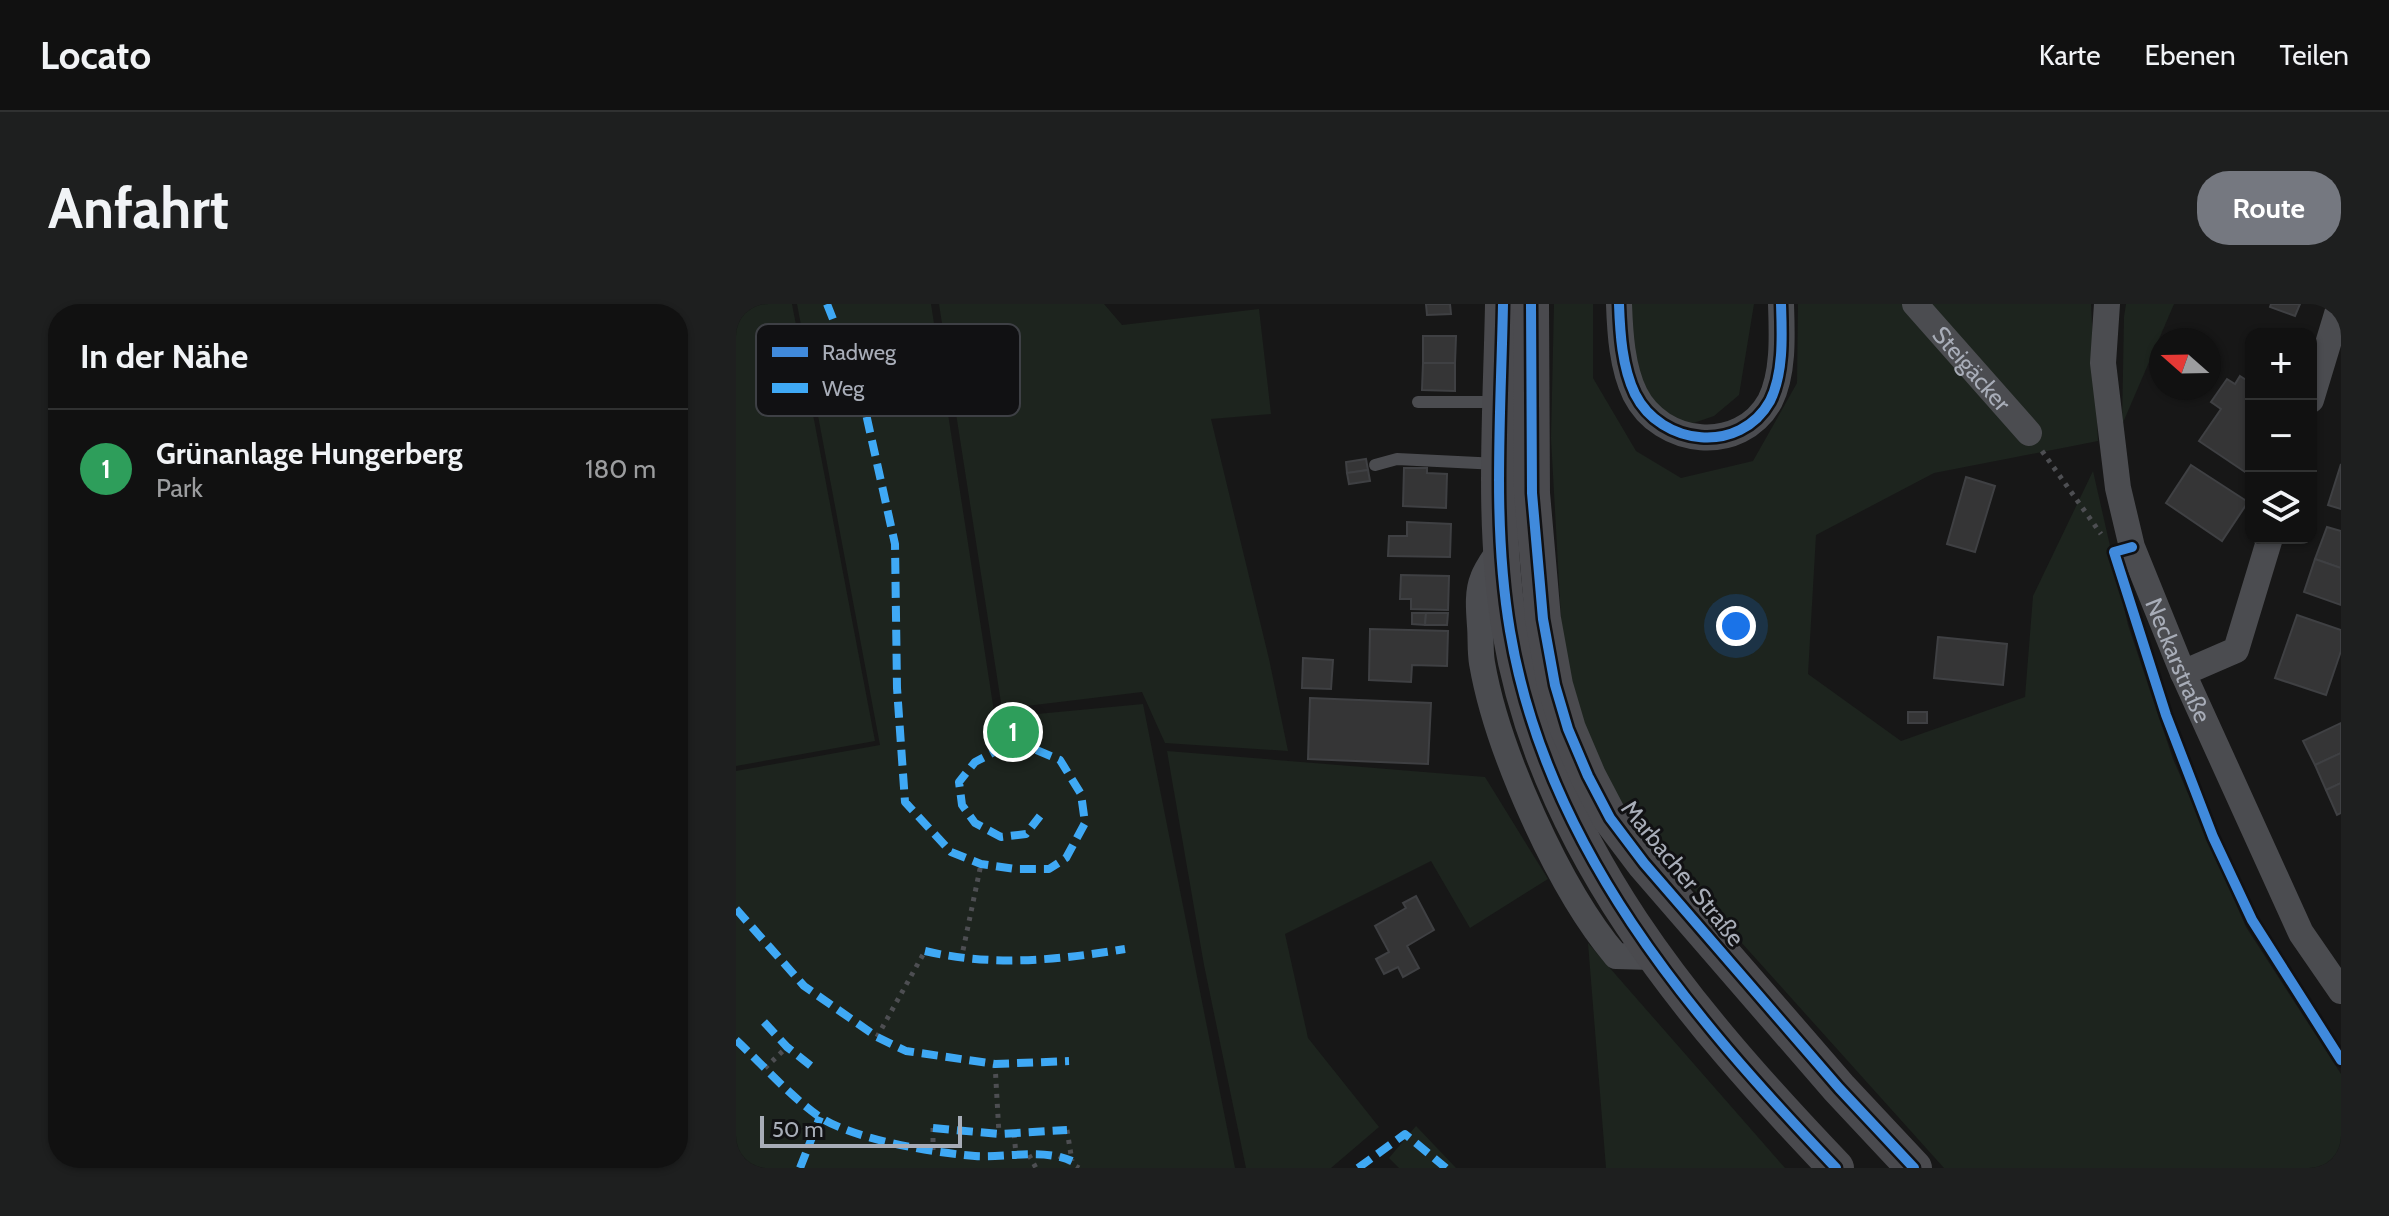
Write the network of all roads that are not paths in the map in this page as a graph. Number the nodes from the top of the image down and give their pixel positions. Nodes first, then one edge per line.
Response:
1 (1619, 304) edge
2 (1781, 304) edge
3 (1915, 304) edge
4 (2107, 304) edge
5 (2340, 304) edge
6 (1512, 310) edge
7 (2317, 380) edge
8 (1418, 402) dead end
9 (1517, 402) junction
10 (2029, 433) road end
11 (1501, 464) junction
12 (1375, 465) dead end
13 (2268, 544) edge
14 (2183, 673) junction
15 (1702, 932) junction
16 (1652, 957) junction
17 (2341, 991) edge
18 (1836, 1168) edge
19 (1914, 1168) edge

1 - 2 street
3 - 10 street, Steigäcker
4 - 14 street, Neckarstraße
5 - 7 street
6 - 9 main road, Marbacher Straße
8 - 9 lane
9 - 11 main road, Marbacher Straße
9 - 15 main road, Marbacher Straße
11 - 12 lane
11 - 16 main road, Marbacher Straße
13 - 14 street
14 - 17 street, Neckarstraße
15 - 16 main road
15 - 19 main road, Marbacher Straße
16 - 18 main road, Marbacher Straße

